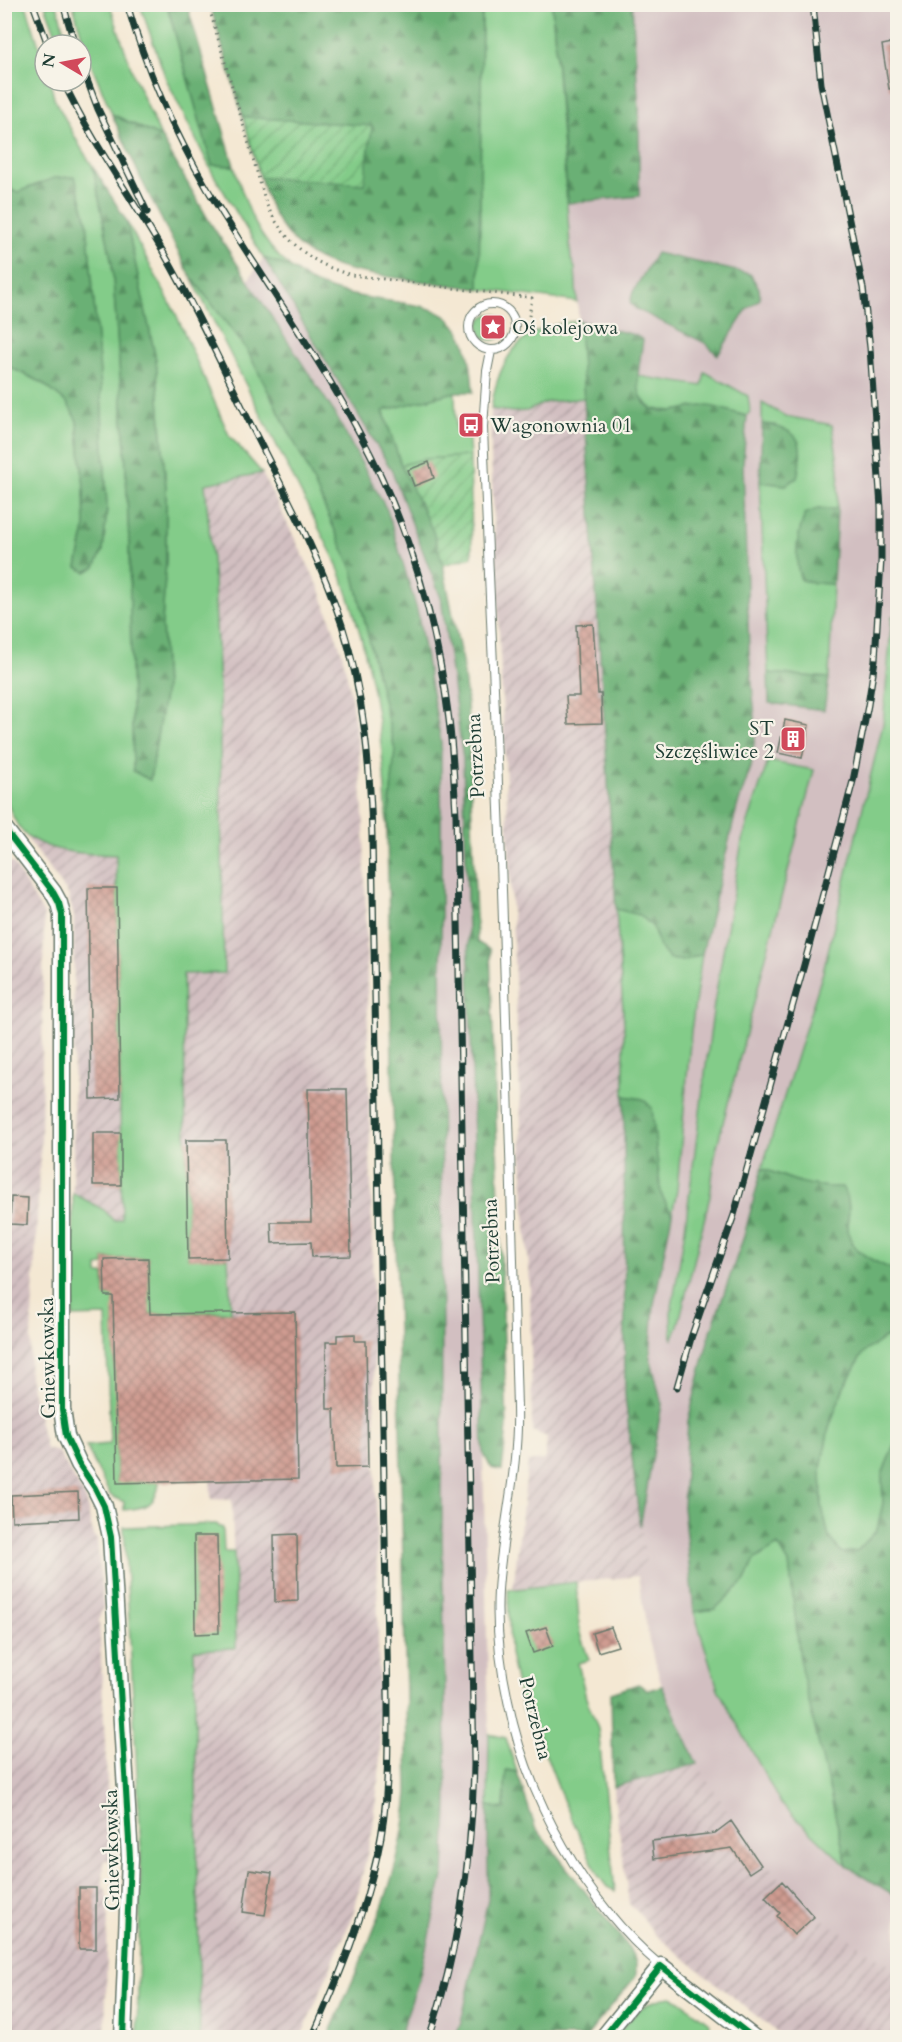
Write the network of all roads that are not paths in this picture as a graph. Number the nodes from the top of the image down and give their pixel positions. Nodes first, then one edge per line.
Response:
1 (491, 351) junction
2 (4, 828) edge
3 (661, 1966) junction
4 (123, 2037) edge
5 (603, 2037) edge
6 (754, 2037) edge

1 - 1 lane
1 - 3 lane, Potrzebna
2 - 4 street, Gniewkowska
3 - 5 street
3 - 6 street, Potrzebna

